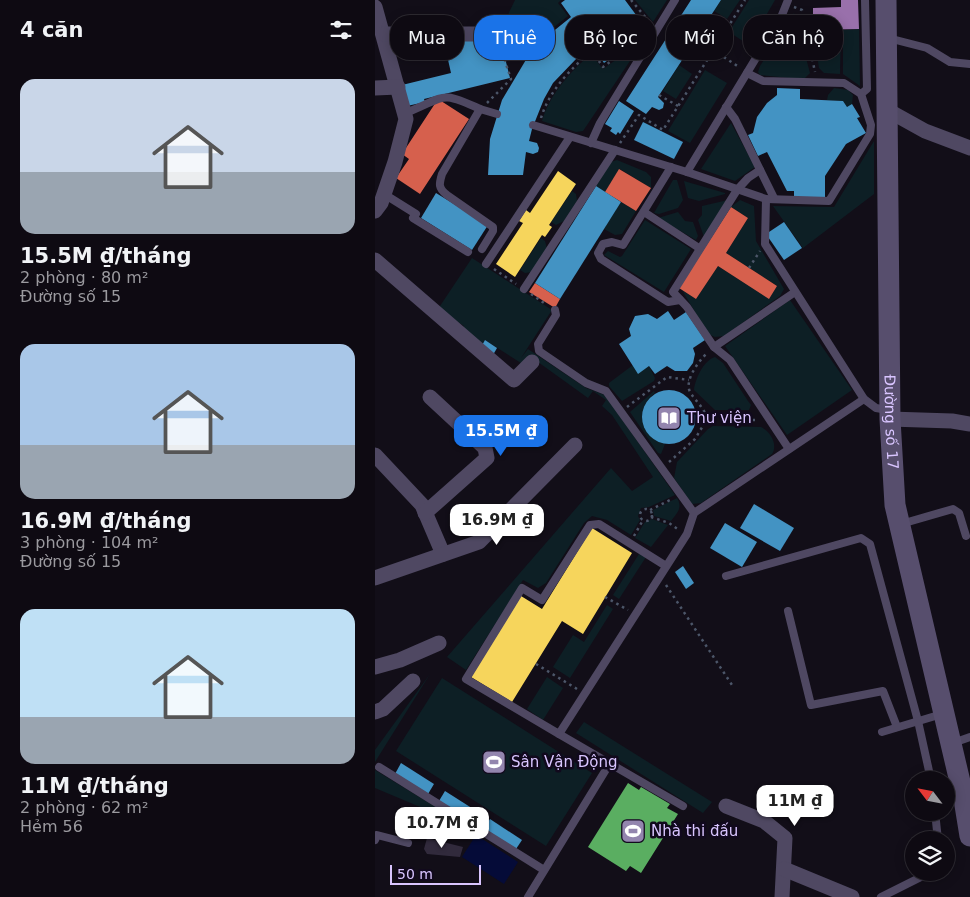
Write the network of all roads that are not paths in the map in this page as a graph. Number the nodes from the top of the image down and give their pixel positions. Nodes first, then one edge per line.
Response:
1 (675, 0) edge
2 (865, 0) edge
3 (886, 0) edge
4 (787, 2) edge
5 (375, 7) edge
6 (384, 34) junction
7 (474, 34) edge
8 (887, 38) junction
9 (970, 64) edge
10 (747, 73) junction
11 (397, 87) junction
12 (375, 88) edge
13 (861, 94) junction
14 (726, 107) junction
15 (480, 109) junction
16 (889, 111) junction
17 (497, 114) dead end
18 (406, 119) junction
19 (536, 126) road end
20 (570, 137) junction
21 (591, 143) junction
22 (970, 148) edge
23 (615, 150) junction
24 (671, 167) junction
25 (760, 170) junction
26 (687, 172) junction
27 (737, 190) junction
28 (384, 194) junction
29 (775, 198) junction
30 (766, 200) junction
31 (375, 211) edge
32 (644, 212) junction
33 (699, 248) junction
34 (482, 249) dead end
35 (468, 252) dead end
36 (375, 260) edge
37 (486, 264) road end
38 (524, 289) road end
39 (795, 292) junction
40 (681, 300) junction
41 (555, 310) road end
42 (714, 346) junction
43 (532, 362) dead end
44 (430, 397) dead end
45 (864, 399) junction
46 (890, 414) junction
47 (970, 424) edge
48 (575, 445) dead end
49 (789, 449) junction
50 (375, 455) edge
51 (425, 513) junction
52 (694, 513) junction
53 (900, 524) junction
54 (966, 536) dead end
55 (443, 554) junction
56 (666, 566) junction
57 (726, 576) dead end
58 (375, 578) edge
59 (788, 611) dead end
60 (439, 644) dead end
61 (375, 667) edge
62 (413, 681) dead end
63 (375, 712) edge
64 (944, 714) junction
65 (918, 721) junction
66 (897, 727) junction
67 (882, 732) dead end
68 (559, 734) junction
69 (960, 740) edge
70 (610, 763) junction
71 (379, 767) dead end
72 (929, 771) edge
73 (683, 806) dead end
74 (725, 806) dead end
75 (970, 831) edge
76 (375, 840) edge
77 (408, 843) dead end
78 (784, 869) junction
79 (544, 870) junction
80 (913, 881) edge
81 (528, 897) edge
82 (782, 897) edge
83 (852, 897) edge
84 (881, 897) edge

1 - 21 lane
2 - 13 lane
3 - 8 street, Đường số 17
4 - 10 lane
5 - 6 street
6 - 7 street
6 - 11 street
8 - 9 lane
8 - 16 street, Đường số 17
10 - 13 lane
10 - 14 lane
11 - 12 street
11 - 18 street
13 - 29 lane
14 - 25 lane
14 - 26 lane
15 - 17 lane
15 - 18 lane
15 - 34 lane
16 - 22 street
16 - 46 street, Đường số 17
18 - 28 street
19 - 20 lane
20 - 21 lane
20 - 37 lane
21 - 23 lane
23 - 24 lane
23 - 38 lane
24 - 26 lane
24 - 32 lane
25 - 27 lane
25 - 29 lane
26 - 27 lane
27 - 30 lane
27 - 33 lane
28 - 31 street
28 - 35 lane
29 - 30 lane
30 - 39 lane
32 - 33 lane
32 - 40 lane
33 - 40 lane
36 - 43 street
39 - 42 lane
39 - 45 lane
40 - 42 lane
41 - 52 lane
42 - 49 lane
44 - 51 street
45 - 46 lane
45 - 49 lane
46 - 47 street
46 - 53 street, Đường số 17
48 - 55 street
49 - 52 lane
50 - 51 street
51 - 55 street
52 - 56 lane
53 - 54 lane
53 - 64 street, Đường số 17
55 - 58 street
56 - 68 lane
56 - 68 lane
57 - 65 lane
59 - 66 lane
60 - 61 street
62 - 63 street
64 - 65 lane
64 - 69 street, Đường số 17
65 - 66 lane
65 - 72 lane
66 - 67 lane
68 - 70 lane
69 - 75 street, Đường số 17
70 - 73 lane
70 - 79 lane
71 - 79 lane
74 - 78 street
76 - 77 lane
78 - 82 street
78 - 83 street
79 - 81 lane
80 - 84 lane

